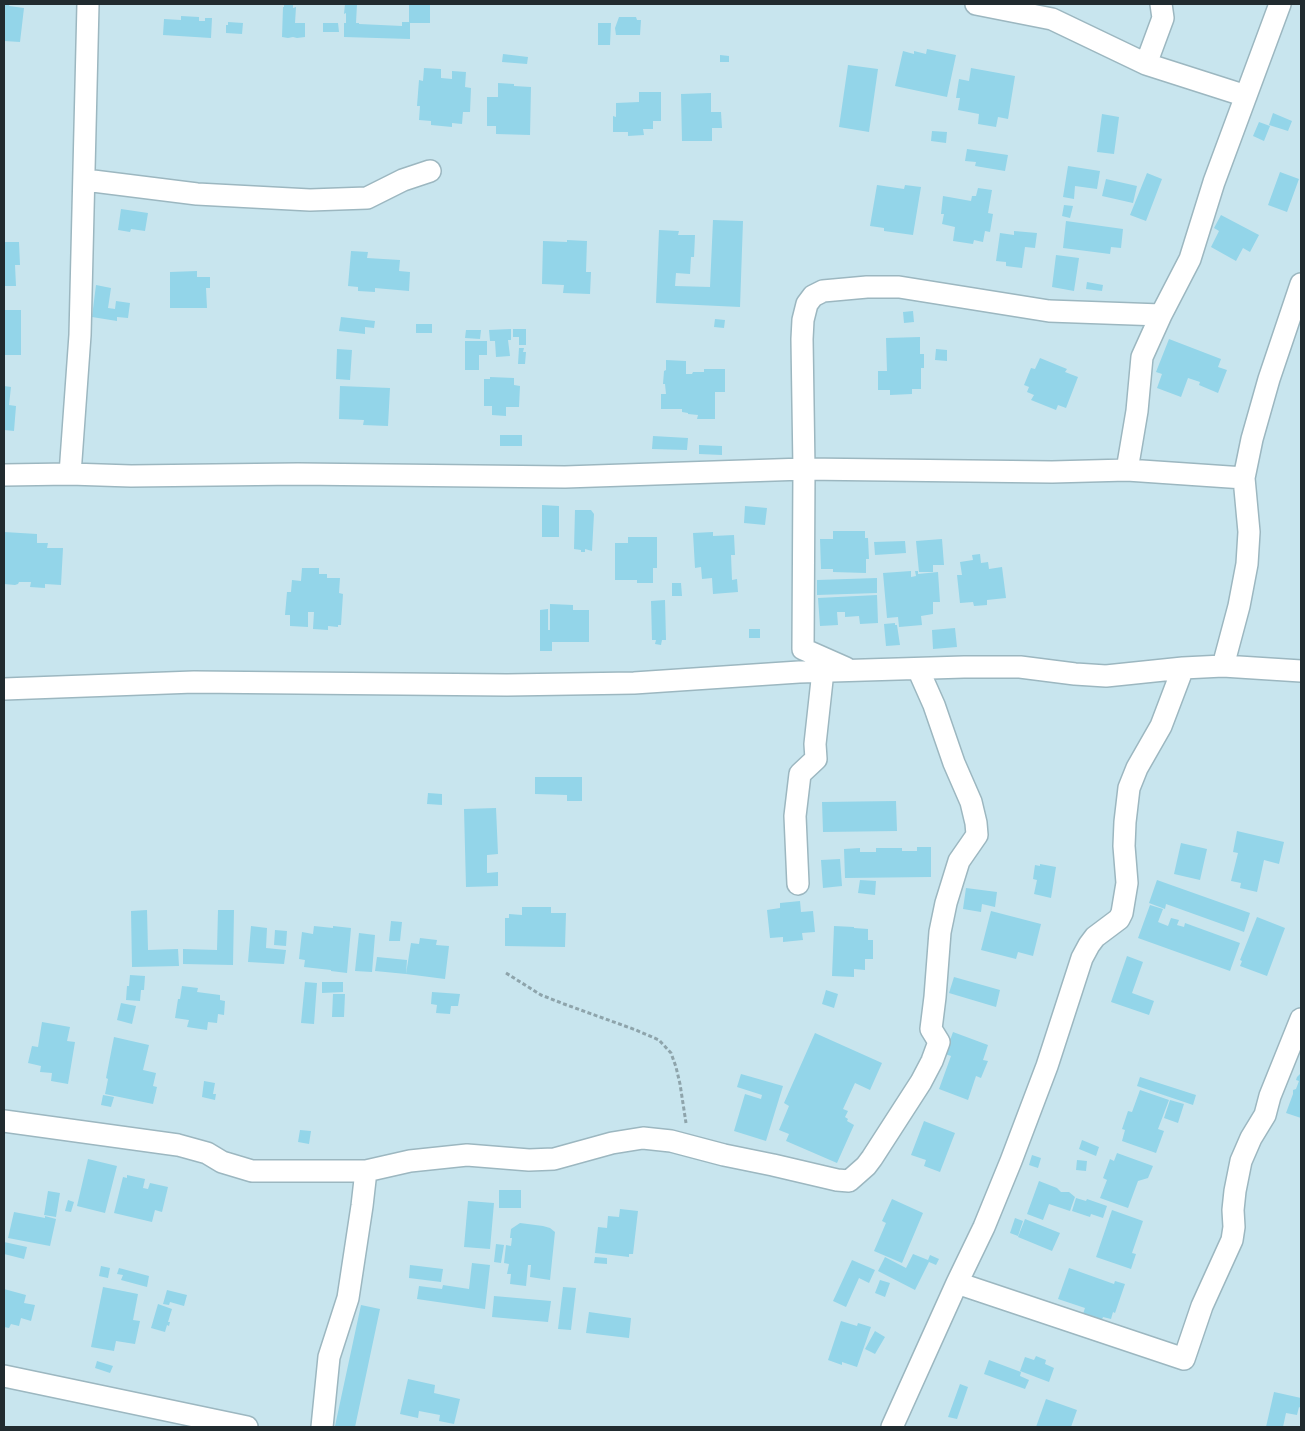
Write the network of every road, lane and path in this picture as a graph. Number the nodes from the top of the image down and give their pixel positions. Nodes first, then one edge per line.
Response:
1 (88, 4) edge
2 (976, 4) edge
3 (1161, 4) edge
4 (1280, 4) edge
5 (1056, 11) edge
6 (1146, 64) junction
7 (1246, 96) junction
8 (430, 171) dead end
9 (84, 180) junction
10 (1301, 284) edge
11 (1161, 315) junction
12 (804, 469) junction
13 (1127, 470) junction
14 (70, 474) junction
15 (4, 475) edge
16 (1244, 478) junction
17 (1223, 666) junction
18 (1183, 668) junction
19 (918, 669) junction
20 (851, 670) junction
21 (824, 671) junction
22 (1301, 671) edge
23 (4, 689) edge
24 (798, 884) dead end
25 (506, 972) dead end
26 (1301, 1019) edge
27 (4, 1121) edge
28 (689, 1146) junction
29 (366, 1172) junction
30 (957, 1283) junction
31 (4, 1376) edge
32 (247, 1427) edge
33 (322, 1427) edge
34 (892, 1427) edge

1 - 9 street
2 - 5 street
3 - 6 street
4 - 7 street
5 - 6 street
6 - 7 street
7 - 11 street
8 - 9 street
9 - 14 street
10 - 16 street
11 - 12 street
11 - 13 street
12 - 13 street
12 - 14 street
12 - 20 street
13 - 16 street
14 - 15 street
16 - 17 street
17 - 18 street
17 - 22 street
18 - 19 street
18 - 30 street
19 - 20 street
19 - 28 street
20 - 21 street
21 - 23 street
21 - 24 street
25 - 28 path
26 - 30 street
27 - 29 street
28 - 29 street
29 - 33 street
30 - 34 street
31 - 32 street

